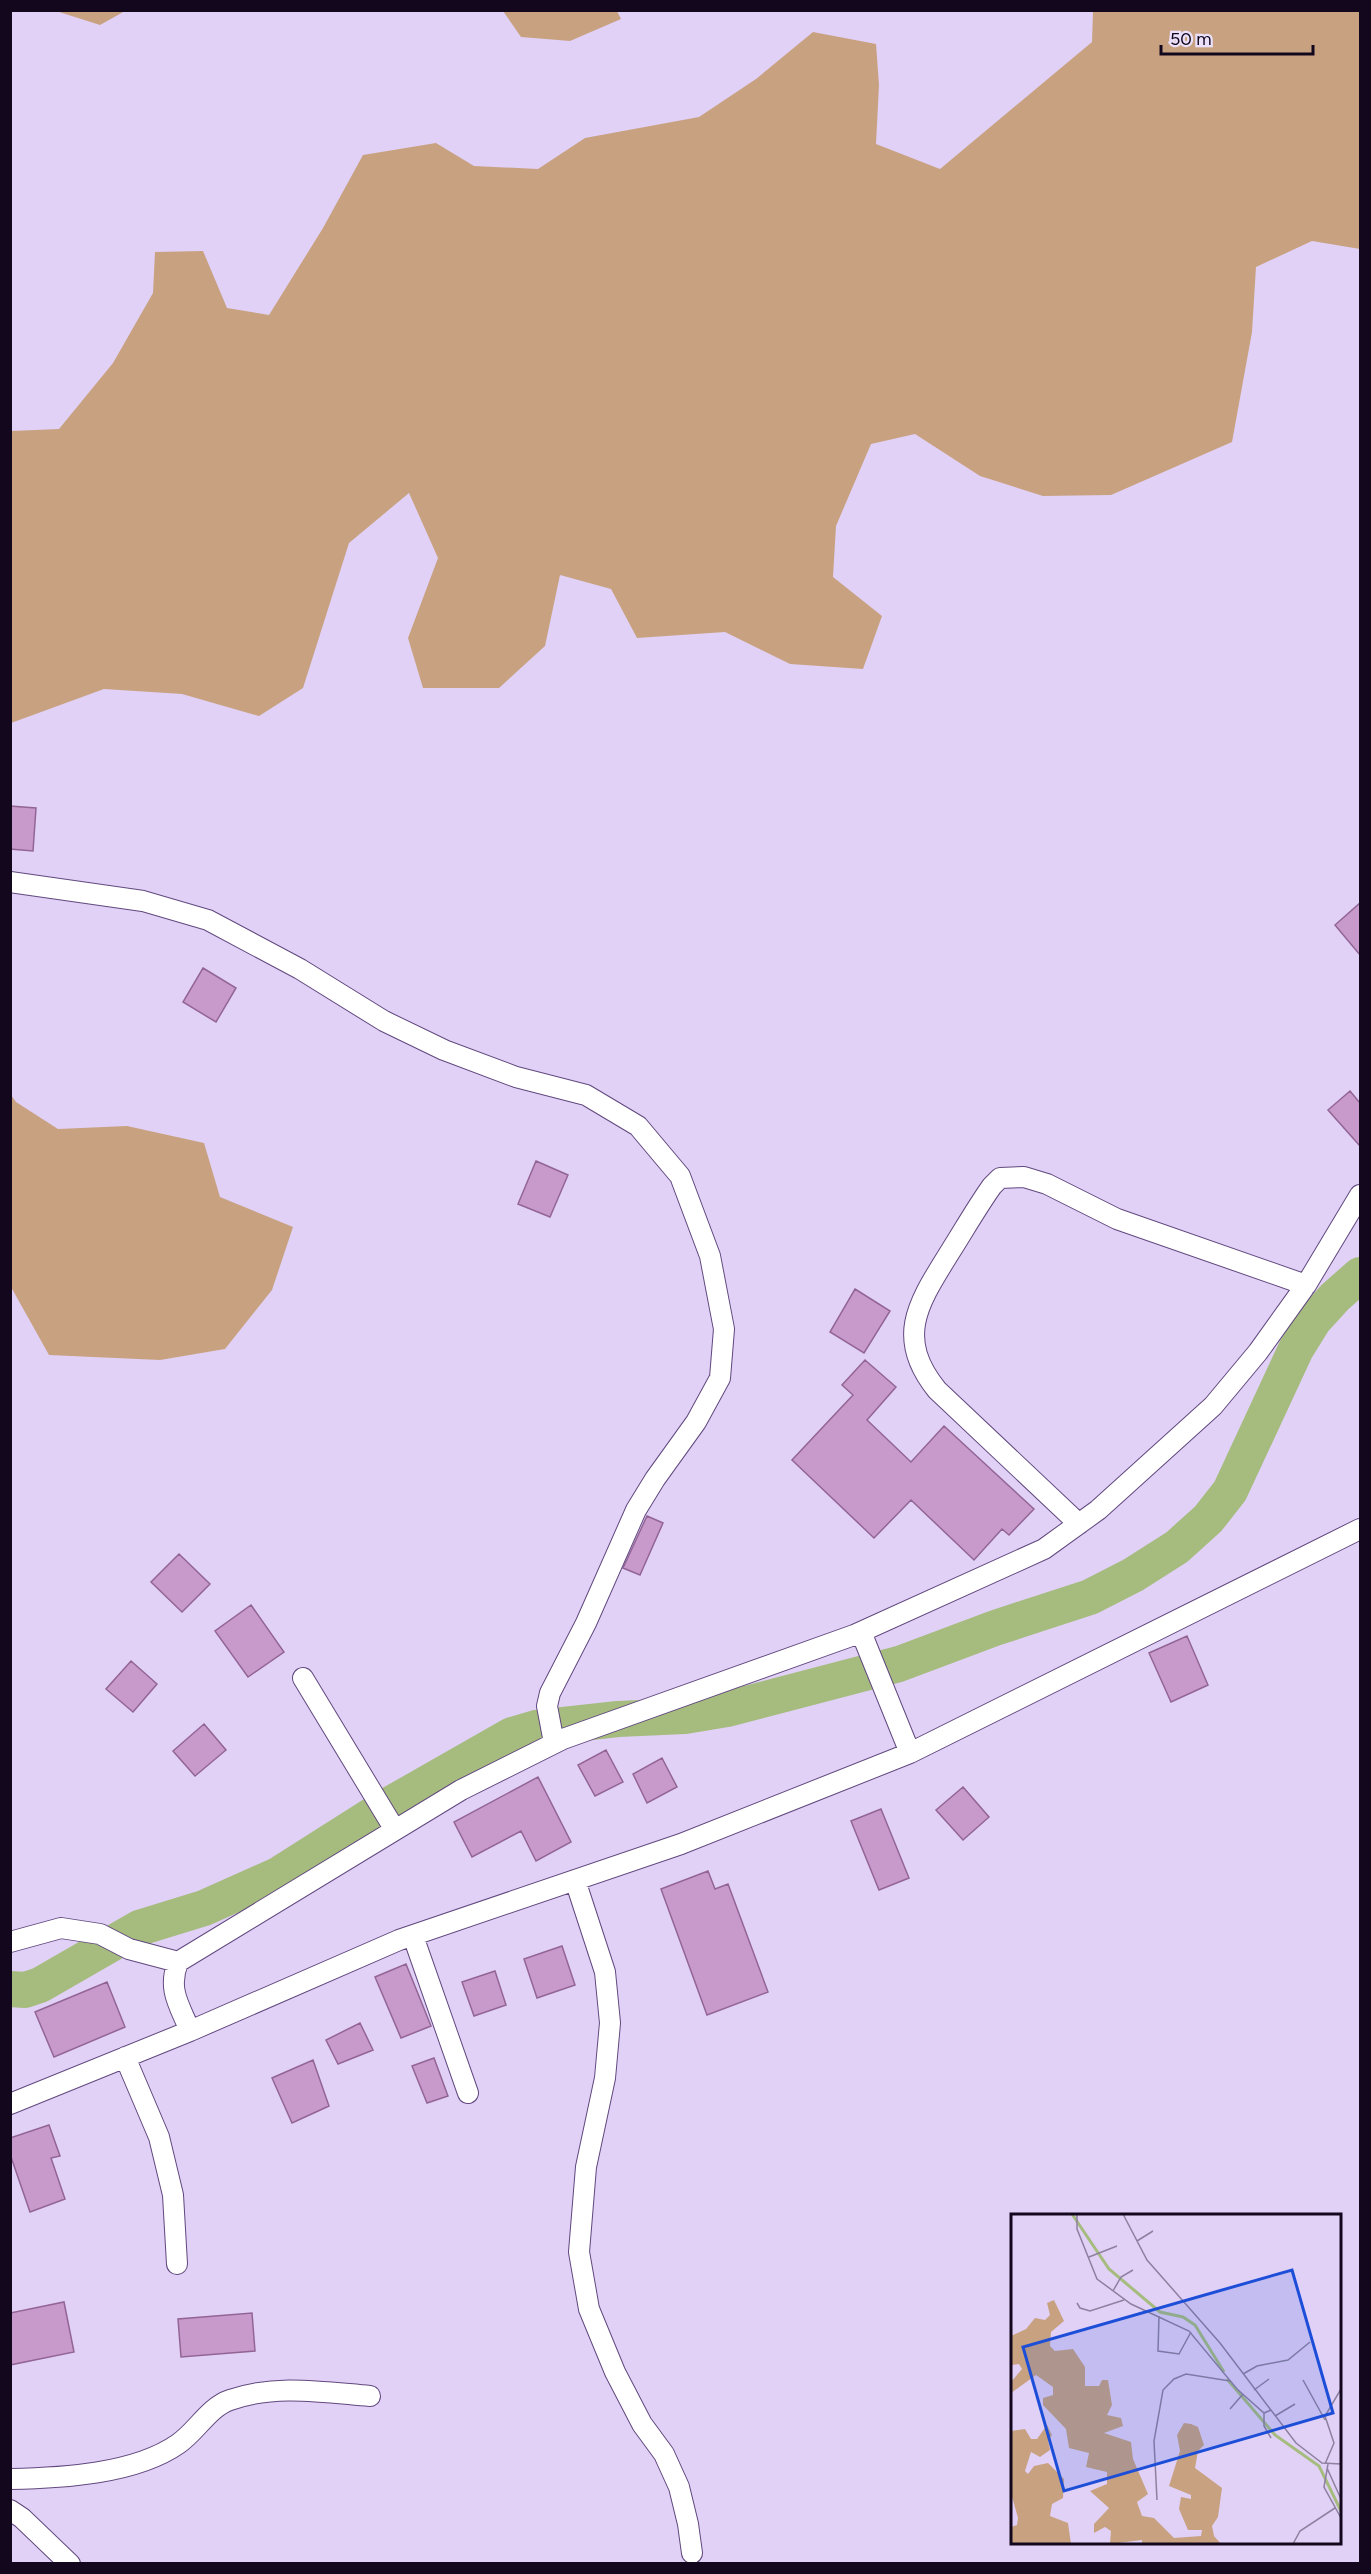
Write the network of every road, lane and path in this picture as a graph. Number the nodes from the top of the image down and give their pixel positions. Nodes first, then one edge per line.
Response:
1 (10, 882) edge
2 (1360, 1195) edge
3 (1306, 1285) junction
4 (1079, 1524) junction
5 (1360, 1529) edge
6 (861, 1632) junction
7 (303, 1678) dead end
8 (554, 1743) junction
9 (910, 1753) junction
10 (395, 1830) junction
11 (575, 1880) junction
12 (412, 1936) junction
13 (10, 1942) edge
14 (178, 1962) junction
15 (190, 2031) junction
16 (125, 2057) junction
17 (468, 2093) dead end
18 (10, 2104) edge
19 (177, 2264) dead end
20 (370, 2396) dead end
21 (10, 2479) edge
22 (10, 2510) edge
23 (692, 2553) dead end
24 (70, 2564) edge

1 - 8 street
2 - 3 street
3 - 4 street
3 - 4 street
4 - 6 street
5 - 9 street
6 - 8 street
6 - 9 street
7 - 10 street
8 - 10 street
9 - 11 street
10 - 14 street
11 - 12 street
11 - 23 street
12 - 15 street
12 - 17 street
13 - 14 street
14 - 15 street
15 - 16 street
16 - 18 street
16 - 19 street
20 - 21 street
22 - 24 street

